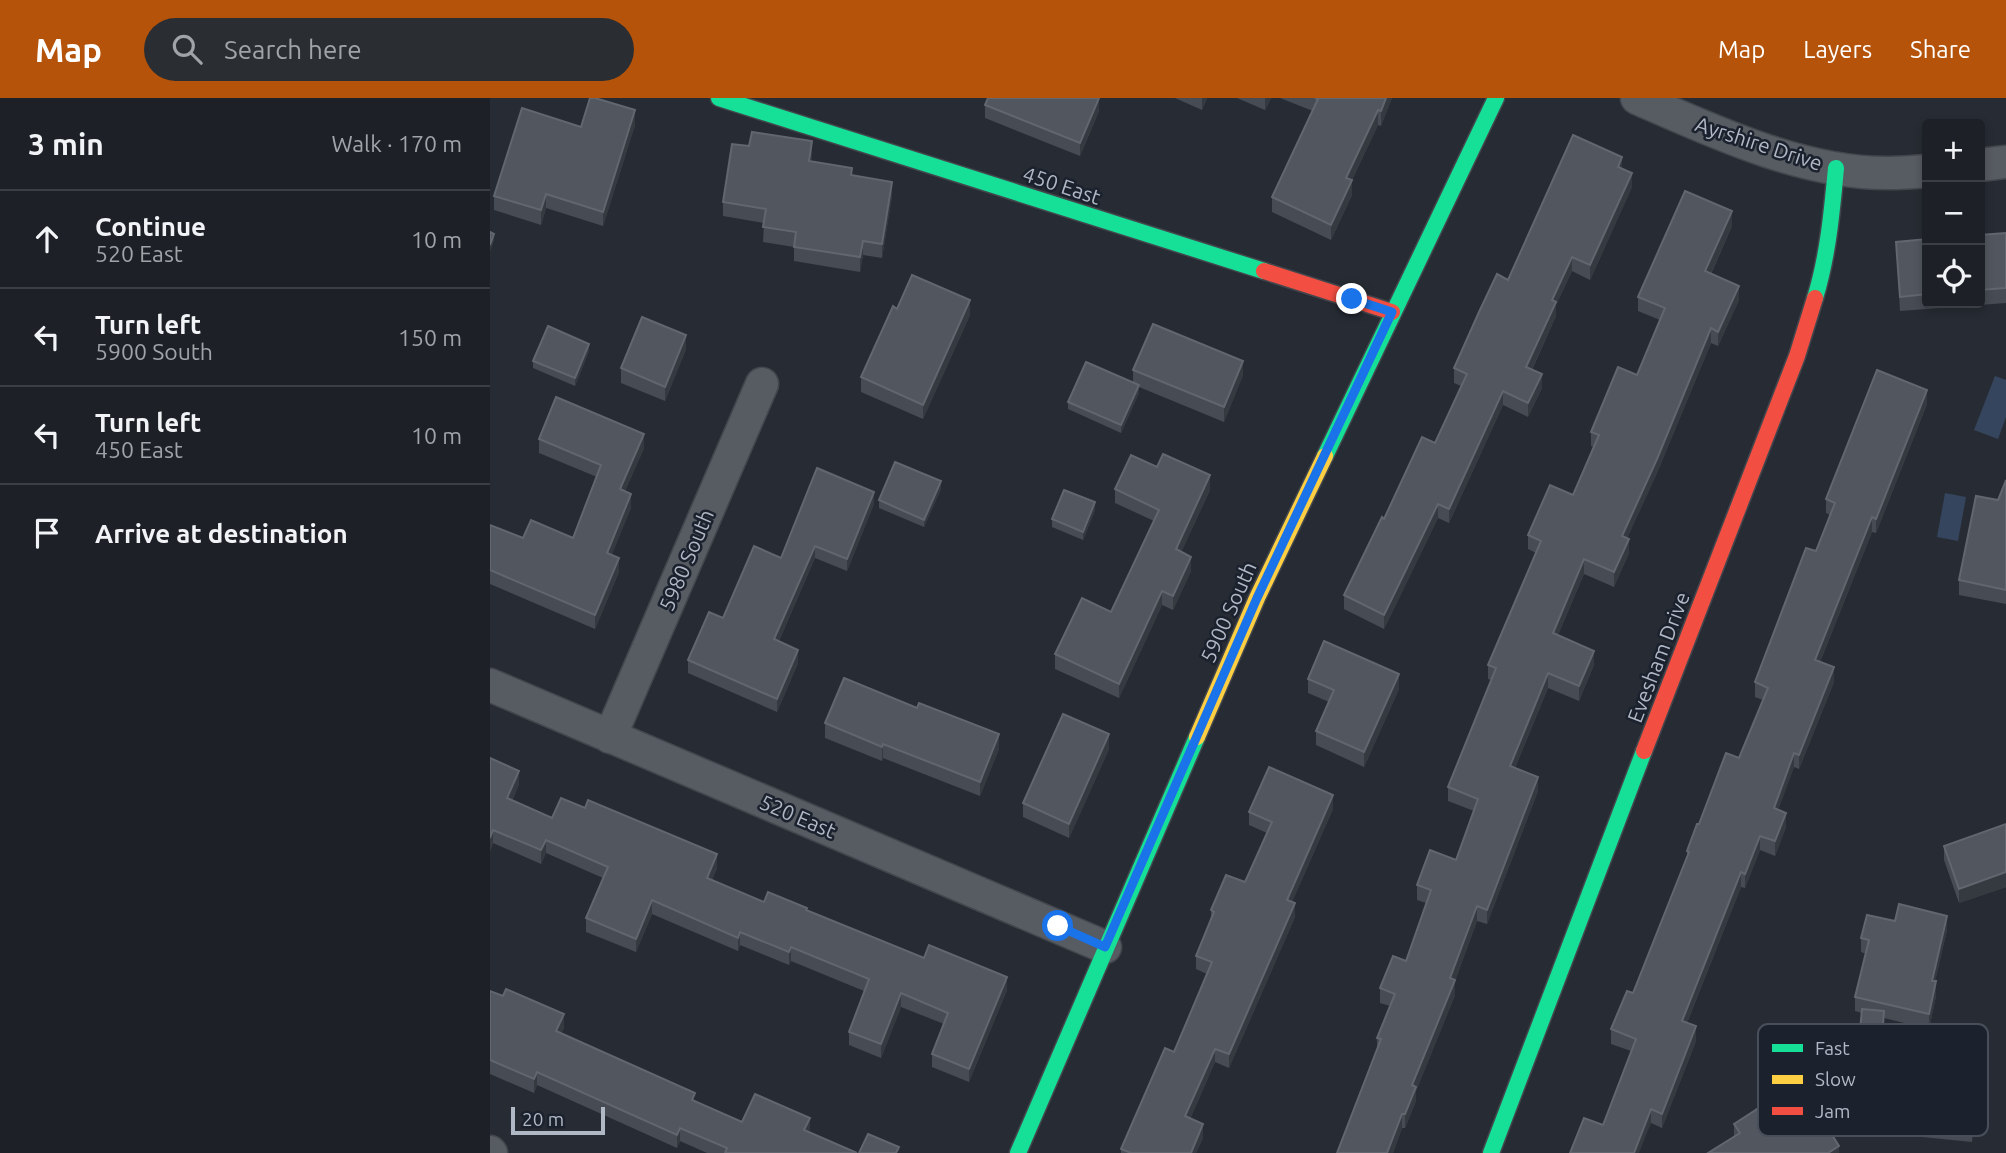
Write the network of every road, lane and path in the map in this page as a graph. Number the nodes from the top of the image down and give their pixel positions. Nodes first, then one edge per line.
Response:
1 (719, 98) edge
2 (1496, 98) edge
3 (1637, 98) edge
4 (2006, 162) edge
5 (1985, 164) edge
6 (1836, 168) junction
7 (1922, 171) edge
8 (1392, 312) junction
9 (762, 384) dead end
10 (490, 685) edge
11 (610, 737) junction
12 (1105, 947) junction
13 (1018, 1153) edge
14 (1491, 1153) edge

1 - 8 street, 450 East
2 - 8 street, 5900 South
3 - 6 street, Ayrshire Drive
4 - 5 street
6 - 7 street, Ayrshire Drive
6 - 14 street, Evesham Drive
8 - 12 street, 5900 South
9 - 11 street, 5980 South
10 - 11 street, 520 East
11 - 12 street, 520 East
12 - 13 street, 5900 South

